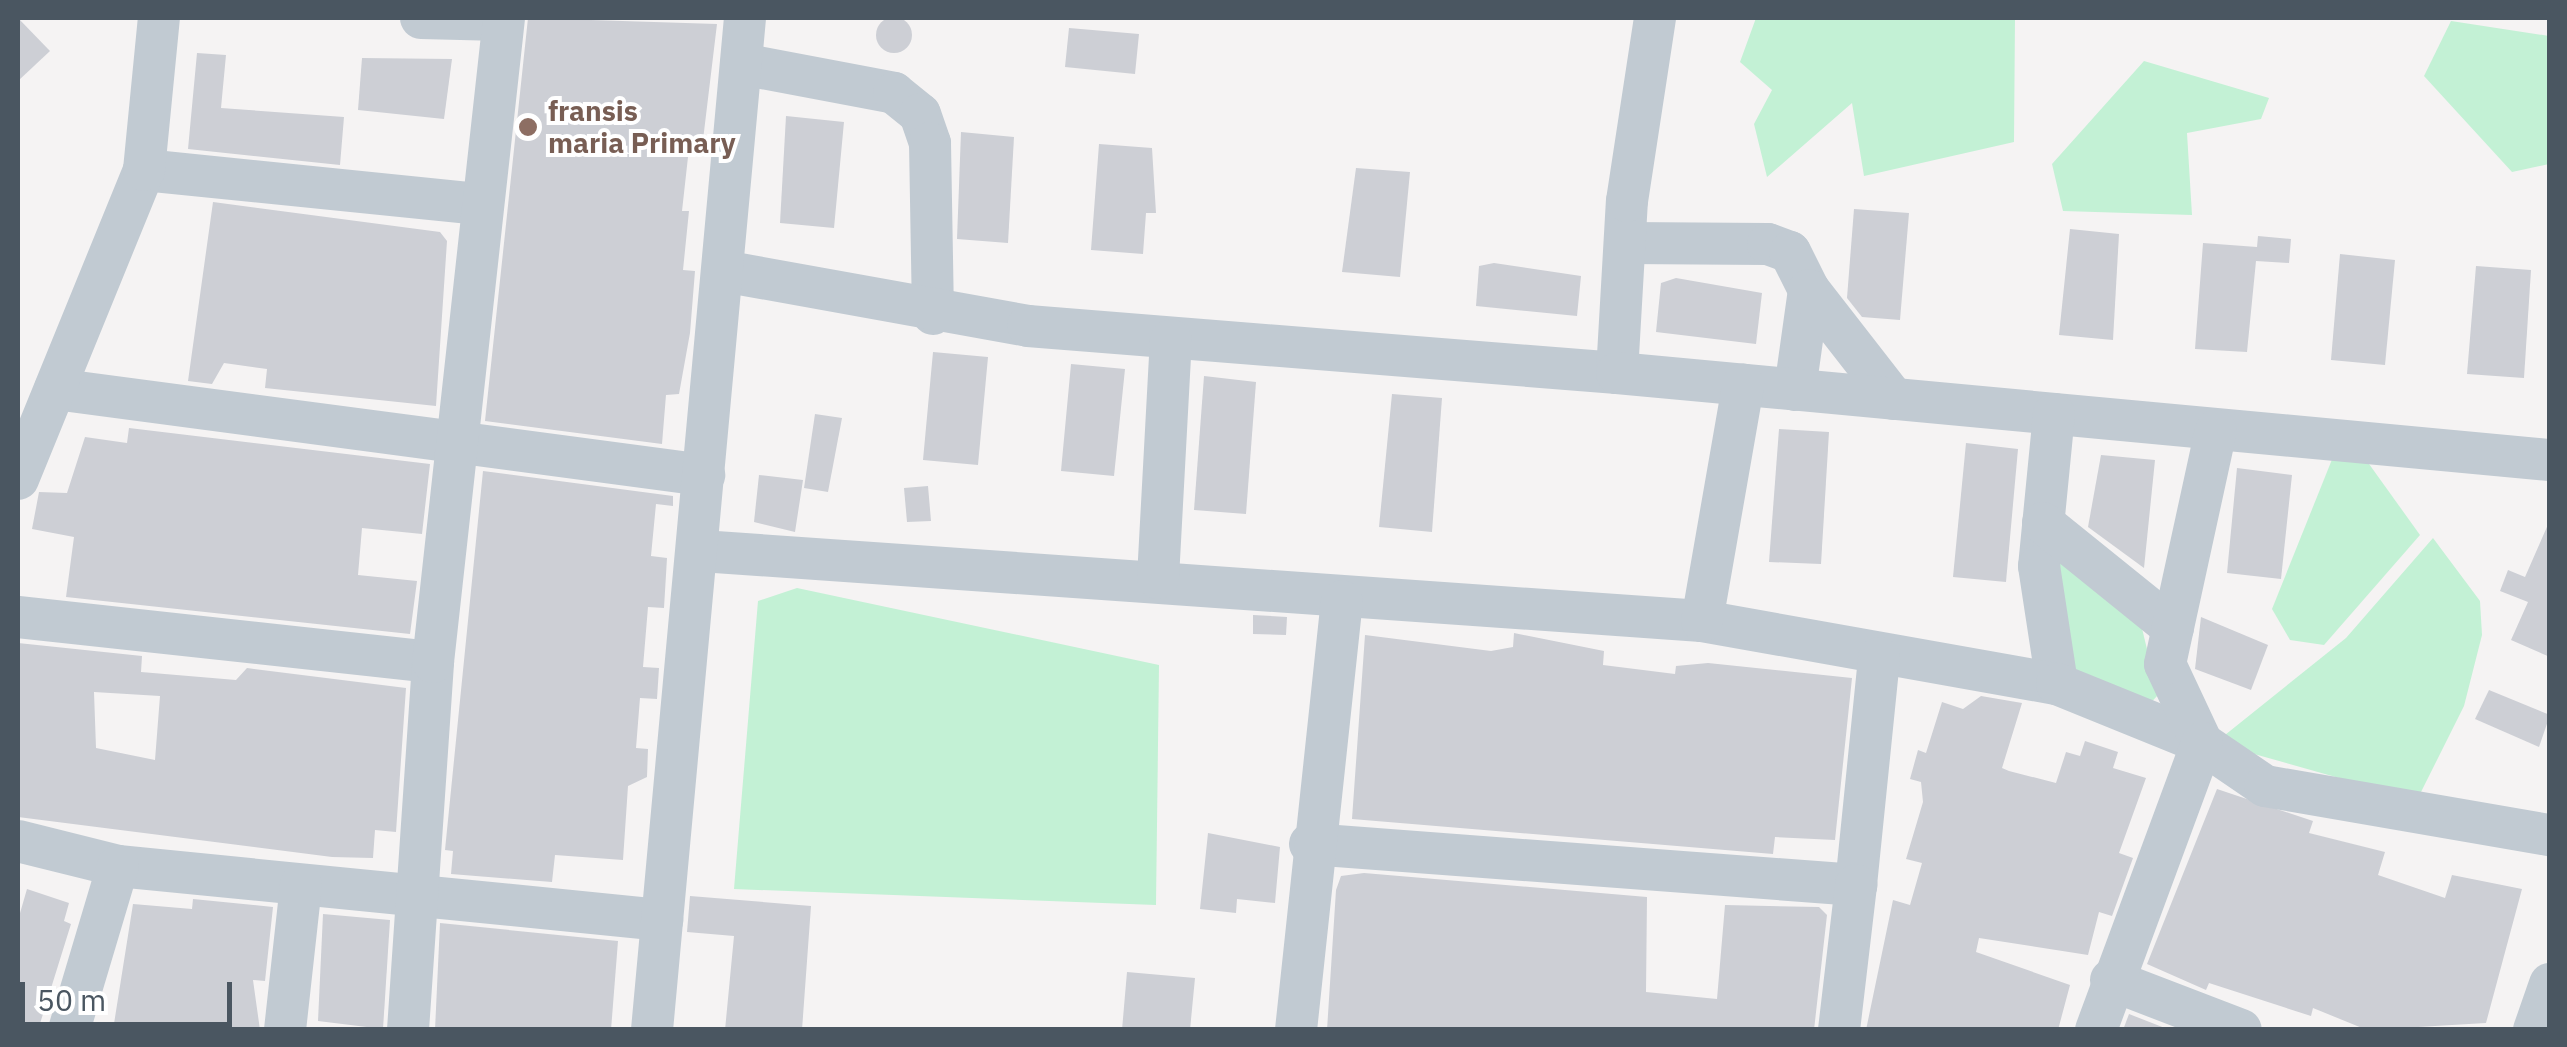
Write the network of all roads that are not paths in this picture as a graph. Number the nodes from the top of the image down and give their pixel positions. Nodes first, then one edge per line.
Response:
1 (159, 18) edge
2 (421, 18) edge
3 (745, 18) edge
4 (1656, 18) edge
5 (502, 19) edge
6 (741, 64) junction
7 (144, 170) junction
8 (480, 204) junction
9 (1626, 243) junction
10 (723, 271) junction
11 (1809, 290) junction
12 (933, 314) junction
13 (1170, 340) junction
14 (1616, 373) junction
15 (1743, 384) junction
16 (55, 389) junction
17 (1795, 390) junction
18 (1894, 399) junction
19 (2054, 414) junction
20 (2216, 431) junction
21 (459, 442) junction
22 (2550, 460) edge
23 (704, 475) junction
24 (18, 479) edge
25 (2043, 523) junction
26 (701, 551) junction
27 (1158, 578) junction
28 (1342, 600) junction
29 (18, 618) edge
30 (1702, 621) junction
31 (2173, 628) junction
32 (1879, 658) junction
33 (434, 662) junction
34 (2056, 684) junction
35 (2202, 743) junction
36 (2550, 835) edge
37 (18, 841) edge
38 (1310, 844) junction
39 (118, 866) junction
40 (1856, 885) junction
41 (300, 886) junction
42 (417, 890) junction
43 (662, 920) junction
44 (2111, 980) junction
45 (2550, 984) edge
46 (69, 1030) edge
47 (285, 1030) edge
48 (408, 1030) edge
49 (652, 1030) edge
50 (1296, 1030) edge
51 (1838, 1030) edge
52 (2096, 1030) edge
53 (2241, 1030) edge
54 (2534, 1030) edge

1 - 7 street
2 - 5 street
3 - 6 street
4 - 9 street
5 - 8 street
6 - 10 street
6 - 12 street
7 - 8 street
7 - 16 street
8 - 21 street
9 - 11 street
9 - 14 street
10 - 12 street
10 - 23 street
11 - 17 street
11 - 18 street
12 - 13 street
13 - 14 street
13 - 27 street
14 - 15 street
15 - 17 street
15 - 30 street
16 - 21 street
16 - 24 street
17 - 18 street
18 - 19 street
19 - 20 street
19 - 25 street
20 - 22 street
20 - 31 street
21 - 23 street
21 - 33 street
23 - 26 street
25 - 31 street
25 - 34 street
26 - 27 street
26 - 43 street
27 - 28 street
28 - 30 street
28 - 38 street
29 - 33 street
30 - 32 street
31 - 35 street
32 - 34 street
32 - 40 street
33 - 42 street
34 - 35 street
35 - 36 street
35 - 44 street
37 - 39 street
38 - 40 street
38 - 50 street
39 - 41 street
39 - 46 street
40 - 51 street
41 - 42 street
41 - 47 street
42 - 43 street
42 - 48 street
43 - 49 street
44 - 52 street
44 - 53 street
45 - 54 street

